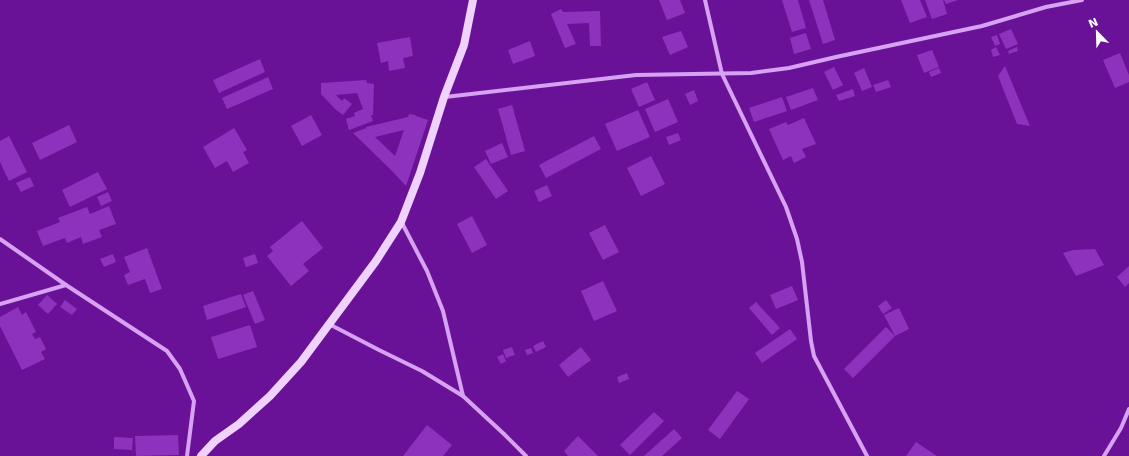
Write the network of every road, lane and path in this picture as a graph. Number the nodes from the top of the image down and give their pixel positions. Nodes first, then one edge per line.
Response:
1 (473, 0) edge
2 (705, 0) edge
3 (1082, 0) edge
4 (722, 74) junction
5 (444, 97) junction
6 (401, 222) junction
7 (0, 239) edge
8 (66, 285) junction
9 (0, 304) edge
10 (329, 324) junction
11 (463, 396) junction
12 (1129, 409) edge
13 (187, 456) edge
14 (201, 456) edge
15 (526, 456) edge
16 (867, 456) edge
17 (1104, 456) edge

1 - 5 street
2 - 4 street
3 - 4 street
4 - 5 street
4 - 16 street
5 - 6 street
6 - 10 street
6 - 11 street
7 - 8 street
8 - 9 street
8 - 13 street
10 - 11 street
10 - 14 street
11 - 15 street
12 - 17 street

